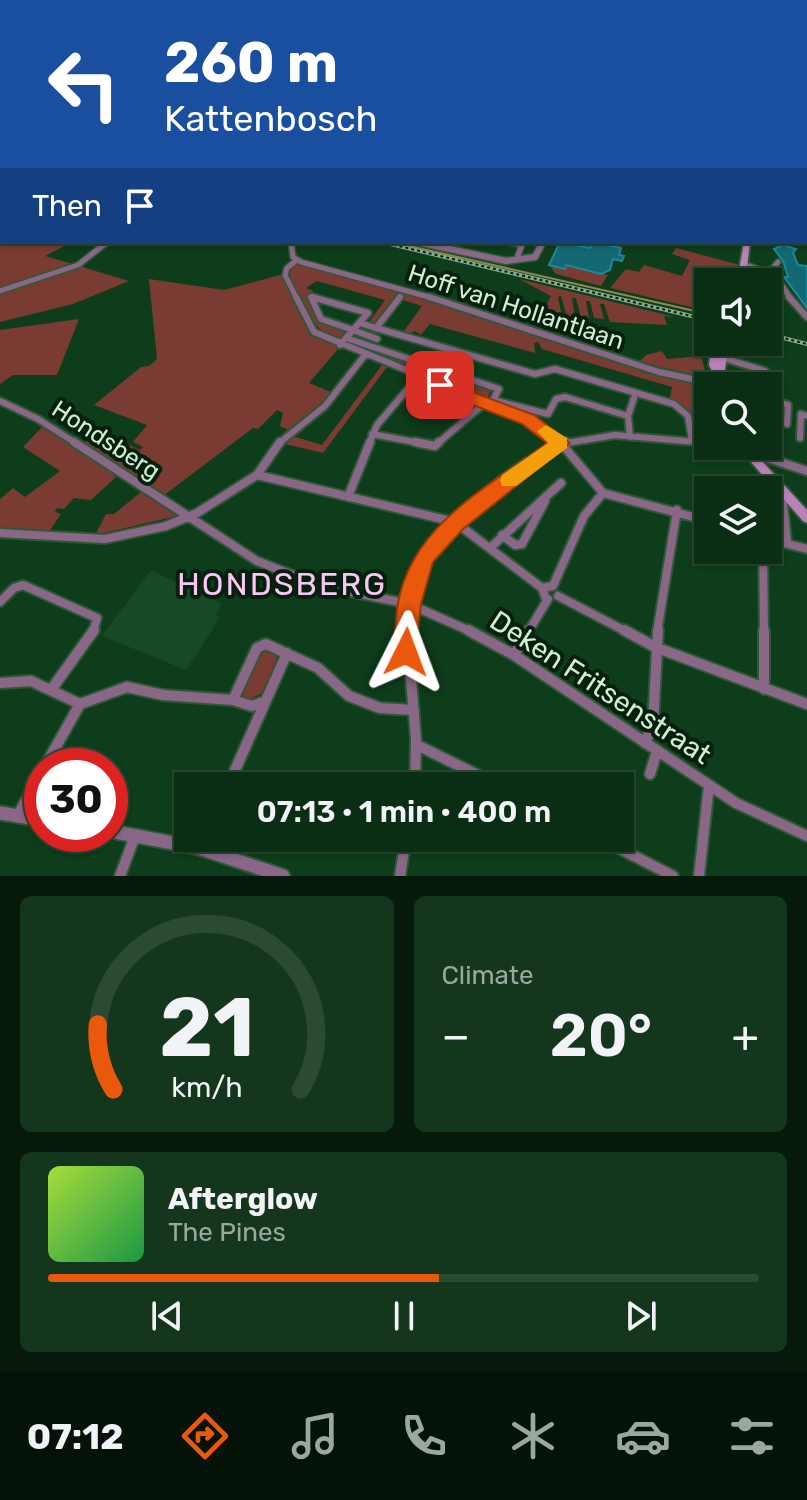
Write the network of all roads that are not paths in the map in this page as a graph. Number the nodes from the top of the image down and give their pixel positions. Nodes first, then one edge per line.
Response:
1 (105, 244) edge
2 (291, 244) edge
3 (517, 244) edge
4 (542, 244) edge
5 (747, 244) edge
6 (441, 245) edge
7 (518, 255) dead end
8 (293, 262) junction
9 (778, 262) dead end
10 (743, 264) junction
11 (742, 268) edge
12 (756, 268) edge
13 (773, 268) edge
14 (782, 287) edge
15 (0, 291) edge
16 (400, 297) dead end
17 (807, 317) edge
18 (360, 323) junction
19 (376, 328) junction
20 (353, 330) junction
21 (346, 338) junction
22 (377, 339) dead end
23 (340, 345) junction
24 (365, 355) junction
25 (716, 356) joint
26 (721, 372) edge
27 (765, 372) edge
28 (418, 377) junction
29 (694, 378) edge
30 (634, 398) dead end
31 (0, 401) edge
32 (490, 402) junction
33 (782, 403) edge
34 (628, 416) junction
35 (807, 416) edge
36 (787, 424) dead end
37 (372, 434) junction
38 (630, 437) junction
39 (800, 438) dead end
40 (692, 440) joint
41 (561, 443) junction
42 (755, 460) edge
43 (774, 460) edge
44 (807, 471) edge
45 (257, 475) junction
46 (561, 483) dead end
47 (603, 493) junction
48 (548, 495) junction
49 (348, 497) junction
50 (783, 503) dead end
51 (677, 510) junction
52 (694, 516) edge
53 (188, 518) junction
54 (807, 518) edge
55 (455, 522) junction
56 (0, 533) edge
57 (502, 535) junction
58 (782, 540) edge
59 (787, 541) junction
60 (490, 548) junction
61 (807, 549) edge
62 (763, 564) edge
63 (553, 586) junction
64 (542, 588) junction
65 (558, 596) junction
66 (546, 599) junction
67 (0, 602) edge
68 (409, 604) junction
69 (655, 647) junction
70 (287, 653) junction
71 (514, 655) junction
72 (0, 683) edge
73 (764, 689) junction
74 (51, 690) junction
75 (233, 700) junction
76 (263, 702) junction
77 (80, 704) junction
78 (807, 704) edge
79 (414, 710) junction
80 (645, 743) junction
81 (417, 745) junction
82 (55, 748) edge
83 (657, 751) junction
84 (234, 772) edge
85 (416, 772) edge
86 (472, 772) edge
87 (650, 774) dead end
88 (709, 785) junction
89 (24, 804) edge
90 (0, 813) edge
91 (17, 816) junction
92 (24, 817) edge
93 (128, 835) edge
94 (135, 836) junction
95 (807, 836) edge
96 (174, 840) edge
97 (224, 852) edge
98 (404, 852) edge
99 (626, 852) edge
100 (120, 876) edge
101 (283, 876) edge
102 (400, 876) edge
103 (673, 876) edge
104 (699, 876) edge

1 - 15 street
2 - 8 street
3 - 7 street
4 - 6 street
5 - 10 main road
8 - 23 street
8 - 29 street, Hoff van Hollantlaan
9 - 13 street
10 - 11 main road
10 - 12 street
14 - 17 street
16 - 19 street
18 - 19 street
18 - 20 street
18 - 20 street
19 - 40 street
20 - 21 street
20 - 22 street
21 - 23 street
21 - 32 street
23 - 24 street
24 - 28 street
24 - 45 street
25 - 26 main road
25 - 27 street
28 - 32 street
28 - 37 street
30 - 34 street
31 - 53 street, Hondsberg
32 - 34 street
32 - 37 street
32 - 41 street
33 - 36 street
34 - 38 street
35 - 39 street
37 - 49 street
38 - 40 street
38 - 41 street
41 - 47 street
41 - 55 street
42 - 54 main road
43 - 44 street
45 - 49 street
45 - 53 street
46 - 48 street
47 - 51 street
47 - 63 street
48 - 57 street
48 - 57 street
49 - 55 street
50 - 59 street
51 - 52 street
51 - 69 street
53 - 56 street
53 - 68 street, Deken Fritsenstraat
55 - 60 street
55 - 68 street
57 - 60 street
58 - 59 street
59 - 61 street
60 - 64 street
62 - 73 street
63 - 64 street
63 - 65 street
64 - 66 street
65 - 66 street
65 - 69 street
66 - 71 street
67 - 74 street
68 - 71 street, Deken Fritsenstraat
68 - 79 street
69 - 73 street
69 - 80 street
70 - 75 street
70 - 76 street
70 - 79 street
71 - 80 street, Deken Fritsenstraat
72 - 74 street
73 - 78 street
74 - 77 street
75 - 76 street
75 - 77 street
76 - 84 street
77 - 82 street
79 - 81 street
80 - 83 street, Deken Fritsenstraat
81 - 85 street
81 - 86 street
83 - 87 street
83 - 88 street, Deken Fritsenstraat
88 - 95 street, Deken Fritsenstraat
88 - 104 street
89 - 91 street
90 - 91 street
91 - 92 street
93 - 94 street
94 - 96 street
94 - 100 street
97 - 101 street
98 - 102 street
99 - 103 street

